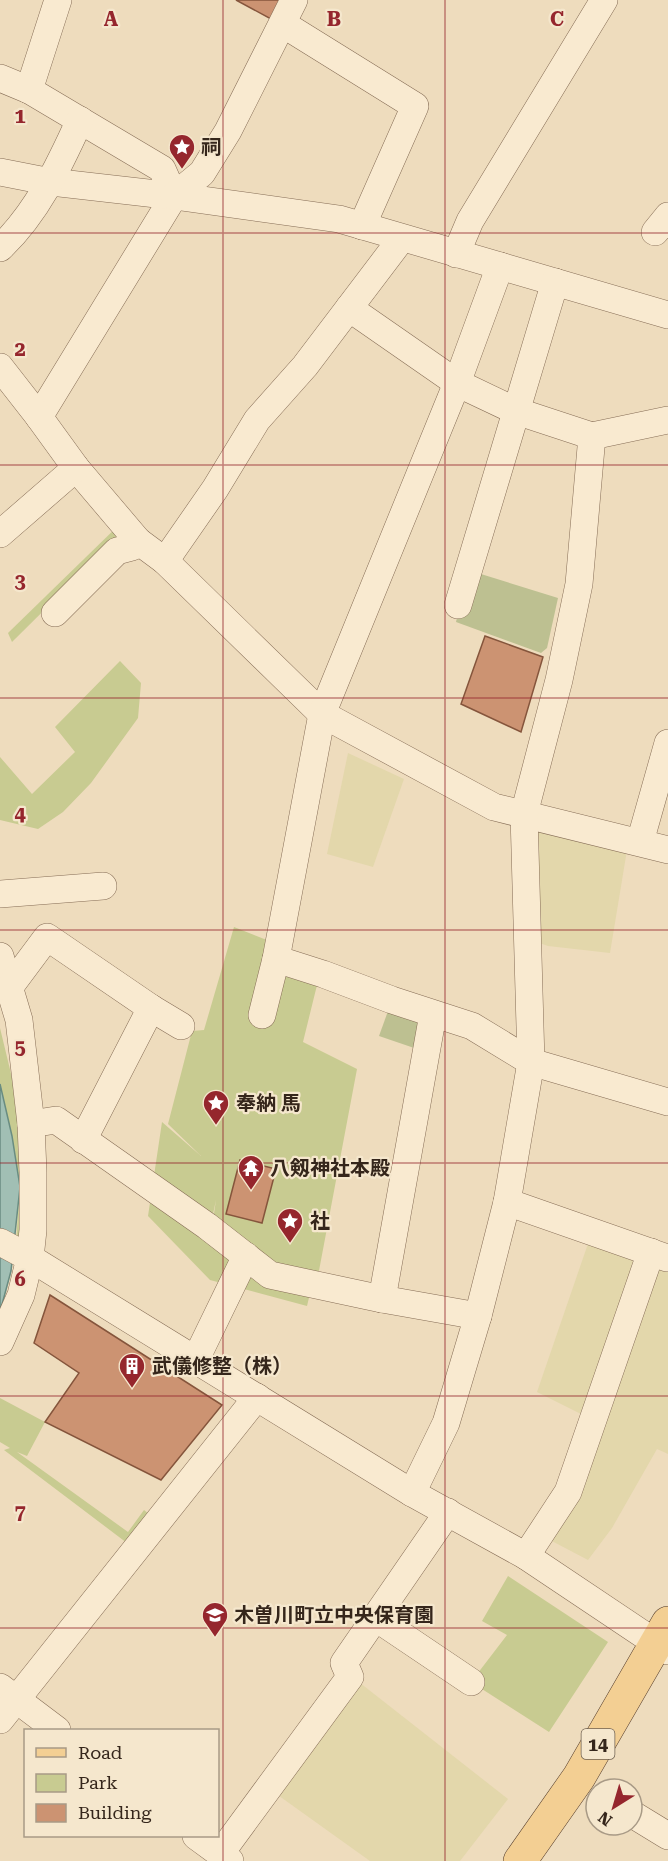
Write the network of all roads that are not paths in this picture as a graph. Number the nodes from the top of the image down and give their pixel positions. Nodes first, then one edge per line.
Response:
1 (58, 0) edge
2 (294, 0) edge
3 (600, 1) edge
4 (283, 24) junction
5 (0, 78) edge
6 (29, 90) junction
7 (80, 120) junction
8 (0, 172) edge
9 (51, 182) junction
10 (174, 195) junction
11 (362, 226) junction
12 (402, 238) junction
13 (0, 248) edge
14 (456, 254) junction
15 (500, 266) junction
16 (555, 282) junction
17 (349, 308) junction
18 (668, 315) edge
19 (0, 367) edge
20 (457, 383) junction
21 (516, 411) junction
22 (39, 417) junction
23 (668, 420) edge
24 (592, 436) junction
25 (76, 468) junction
26 (0, 534) edge
27 (138, 541) junction
28 (165, 561) junction
29 (458, 605) dead end
30 (55, 613) dead end
31 (322, 714) junction
32 (668, 743) edge
33 (524, 814) junction
34 (640, 842) junction
35 (668, 850) edge
36 (103, 886) dead end
37 (0, 894) edge
38 (0, 956) edge
39 (276, 959) junction
40 (9, 988) junction
41 (151, 1008) junction
42 (433, 1014) junction
43 (262, 1015) dead end
44 (181, 1026) dead end
45 (531, 1062) junction
46 (668, 1102) edge
47 (31, 1124) junction
48 (84, 1140) junction
49 (507, 1202) junction
50 (17, 1251) edge
51 (246, 1256) junction
52 (659, 1256) edge
53 (382, 1299) junction
54 (478, 1316) junction
55 (0, 1342) edge
56 (196, 1359) junction
57 (257, 1397) junction
58 (412, 1492) junction
59 (448, 1512) junction
60 (525, 1556) junction
61 (376, 1618) junction
62 (664, 1639) edge
63 (471, 1682) dead end
64 (5, 1702) edge
65 (53, 1729) edge
66 (590, 1777) edge
67 (584, 1786) edge
68 (644, 1821) edge
69 (668, 1836) edge
70 (197, 1837) edge
71 (225, 1858) edge
72 (520, 1861) edge

1 - 6 street
2 - 4 street
3 - 14 street
4 - 10 street
4 - 11 street
5 - 6 street
6 - 7 street
7 - 9 street
7 - 10 street
8 - 9 street
9 - 10 street
9 - 13 street
10 - 11 street
10 - 22 street
11 - 12 street
12 - 14 street
12 - 17 street
14 - 15 street
15 - 16 street
15 - 20 street
16 - 18 street
16 - 21 street
17 - 20 street
17 - 28 street
19 - 22 street
20 - 21 street
20 - 31 street
21 - 24 street
21 - 29 street
22 - 25 street
23 - 24 street
24 - 33 street
25 - 26 street
25 - 27 street
27 - 28 street
27 - 30 street
28 - 31 street
31 - 33 street
31 - 39 street
32 - 34 street
33 - 34 street
33 - 45 street
34 - 35 street
36 - 37 street
38 - 40 street
39 - 42 street
39 - 43 street
40 - 41 street
40 - 47 street
41 - 44 street
41 - 48 street
42 - 45 street
42 - 53 street
45 - 46 street
45 - 49 street
47 - 48 street
47 - 50 street
48 - 51 street
49 - 52 street
49 - 54 street
50 - 55 street
50 - 56 street
51 - 53 street
51 - 56 street
52 - 60 street
53 - 54 street
54 - 58 street
56 - 57 street
57 - 58 street
57 - 64 street
58 - 59 street
59 - 60 street
59 - 61 street
60 - 62 street
61 - 63 street
61 - 71 street
62 - 66 main road, 14
64 - 65 street
67 - 72 main road, 14
68 - 69 street
70 - 71 street

